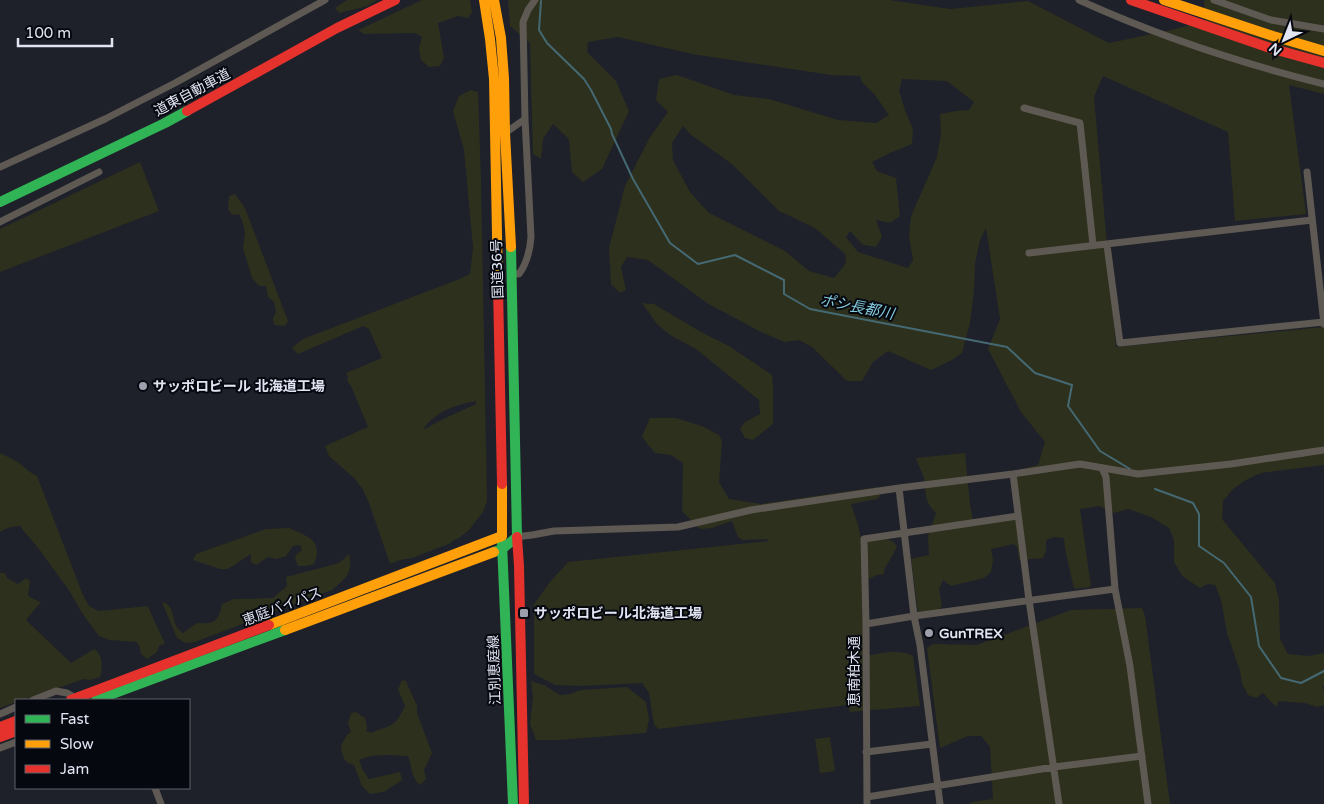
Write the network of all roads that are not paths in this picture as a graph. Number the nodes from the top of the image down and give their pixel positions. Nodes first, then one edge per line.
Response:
1 (324, 0) edge
2 (395, 0) edge
3 (484, 0) edge
4 (494, 0) edge
5 (535, 0) edge
6 (1079, 0) edge
7 (1131, 0) edge
8 (1164, 0) edge
9 (1214, 0) edge
10 (1324, 29) edge
11 (1324, 51) edge
12 (1324, 63) edge
13 (1324, 84) edge
14 (1024, 108) dead end
15 (525, 119) junction
16 (505, 133) junction
17 (0, 167) edge
18 (99, 172) dead end
19 (1306, 172) dead end
20 (0, 202) edge
21 (1312, 220) junction
22 (0, 222) edge
23 (1093, 245) junction
24 (1107, 245) junction
25 (1029, 253) dead end
26 (512, 274) junction
27 (1324, 323) edge
28 (1324, 450) edge
29 (1102, 468) junction
30 (1013, 474) junction
31 (899, 488) junction
32 (1018, 516) junction
33 (904, 533) junction
34 (502, 536) junction
35 (517, 537) junction
36 (502, 549) junction
37 (1115, 589) junction
38 (1029, 600) junction
39 (914, 616) junction
40 (866, 624) junction
41 (119, 692) edge
42 (35, 699) edge
43 (74, 699) edge
44 (99, 699) edge
45 (15, 707) edge
46 (0, 714) edge
47 (15, 721) edge
48 (0, 727) edge
49 (15, 731) edge
50 (0, 737) edge
51 (15, 742) edge
52 (932, 744) junction
53 (0, 748) edge
54 (866, 752) junction
55 (1142, 756) junction
56 (1054, 767) junction
57 (938, 786) junction
58 (155, 789) edge
59 (867, 801) edge
60 (161, 804) edge
61 (513, 804) edge
62 (524, 804) edge
63 (940, 804) edge
64 (1059, 804) edge
65 (1148, 804) edge

1 - 17 street
2 - 20 main road, 道東自動車道
3 - 34 main road, 国道36号
4 - 16 main road, 国道36号
5 - 15 street
6 - 13 street
7 - 12 main road
8 - 11 main road
9 - 10 street
14 - 23 street
15 - 16 street
15 - 26 street
16 - 26 main road, 国道36号
18 - 22 street
19 - 21 street
21 - 24 street
21 - 27 street
23 - 24 street
23 - 25 street
24 - 27 street
26 - 35 main road, 国道36号
28 - 29 street
29 - 30 street
29 - 37 street
30 - 31 street
30 - 32 street
31 - 33 street
31 - 35 street
32 - 33 street
32 - 38 street
33 - 39 street
33 - 40 street, 恵南柏木通
34 - 35 street
34 - 36 main road, 江別恵庭線
34 - 41 main road, 恵庭バイパス
35 - 36 main road, 恵庭バイパス
35 - 62 main road, 江別恵庭線
36 - 41 main road, 恵庭バイパス
36 - 61 main road, 江別恵庭線
37 - 38 street
37 - 55 street
38 - 39 street
38 - 56 street
39 - 40 street
39 - 52 street
40 - 54 street, 恵南柏木通
41 - 43 main road, 恵庭バイパス
41 - 44 main road, 恵庭バイパス
42 - 43 street
45 - 46 street
47 - 48 main road
49 - 50 main road
51 - 53 street
52 - 54 street
52 - 57 street
54 - 59 street, 恵南柏木通
55 - 56 street
55 - 65 street
56 - 57 street
56 - 64 street
57 - 59 street
57 - 63 street
58 - 60 street

